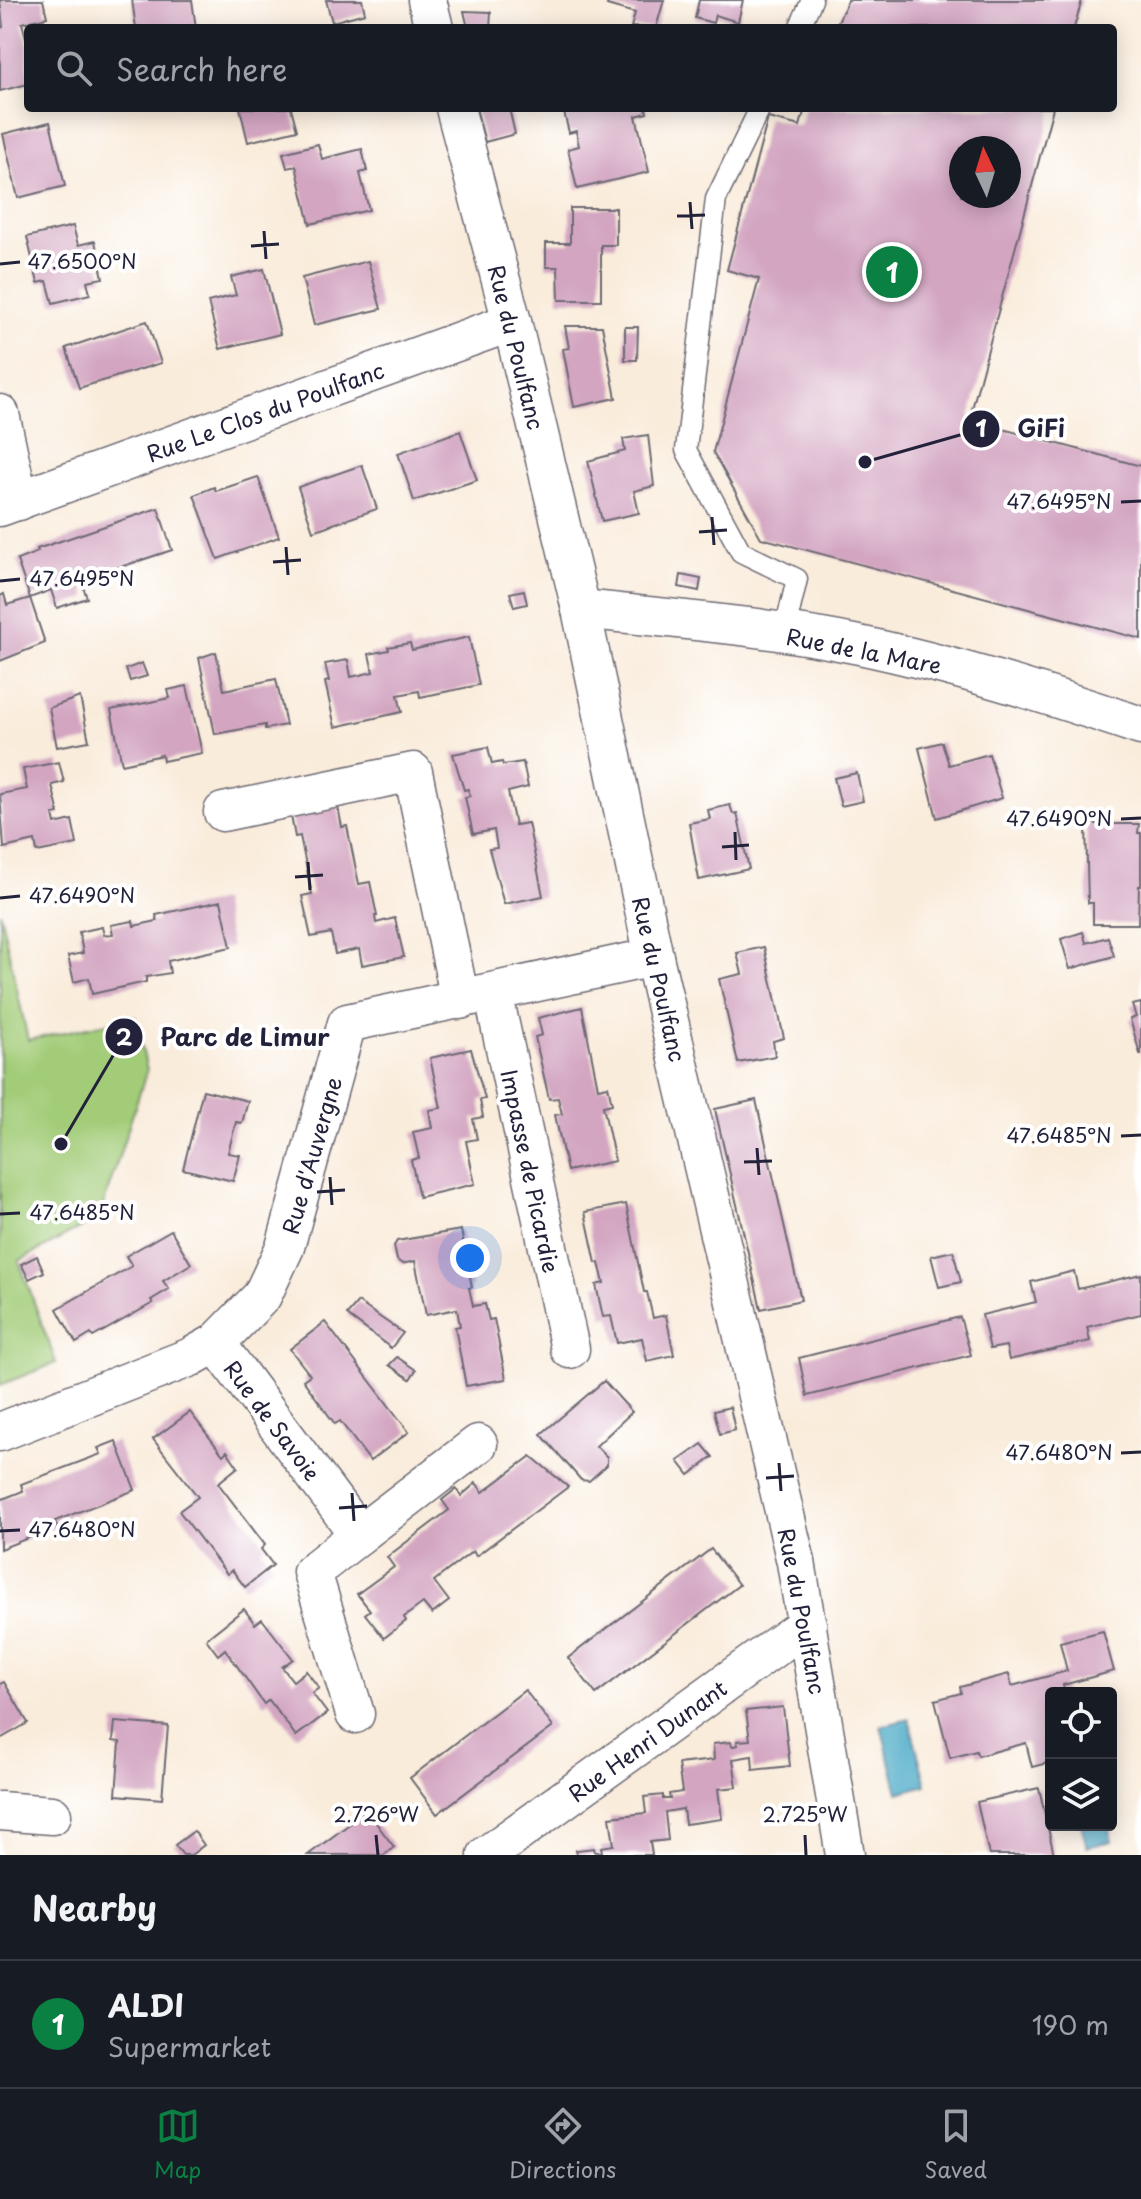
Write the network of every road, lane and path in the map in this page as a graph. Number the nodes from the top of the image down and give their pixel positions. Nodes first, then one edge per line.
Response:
1 (427, 0) edge
2 (812, 0) edge
3 (433, 24) edge
4 (801, 24) edge
5 (456, 112) edge
6 (758, 112) edge
7 (512, 322) junction
8 (0, 414) edge
9 (9, 504) edge
10 (581, 609) junction
11 (784, 634) junction
12 (1141, 726) edge
13 (223, 812) dead end
14 (654, 957) junction
15 (477, 996) junction
16 (216, 1343) junction
17 (570, 1349) dead end
18 (0, 1432) edge
19 (478, 1444) dead end
20 (359, 1535) junction
21 (807, 1624) junction
22 (355, 1714) dead end
23 (0, 1811) edge
24 (52, 1815) dead end
25 (487, 1855) edge
26 (845, 1855) edge

1 - 3 street
2 - 4 lane
5 - 7 street, Rue du Poulfanc
6 - 11 lane
7 - 9 street, Rue Le Clos du Poulfanc
7 - 10 street, Rue du Poulfanc
8 - 9 street, Rue Le Clos du Poulfanc
10 - 11 street, Rue de la Mare
10 - 14 street, Rue du Poulfanc
11 - 12 street, Rue de la Mare
13 - 15 street, Impasse de Picardie
14 - 15 street, Rue d'Auvergne
14 - 21 street, Rue du Poulfanc
15 - 16 street, Rue d'Auvergne
15 - 17 street, Impasse de Picardie
16 - 18 street, Rue d'Auvergne
16 - 20 street, Rue de Savoie
19 - 20 street
20 - 22 street
21 - 25 street, Rue Henri Dunant
21 - 26 street, Rue du Poulfanc
23 - 24 street

